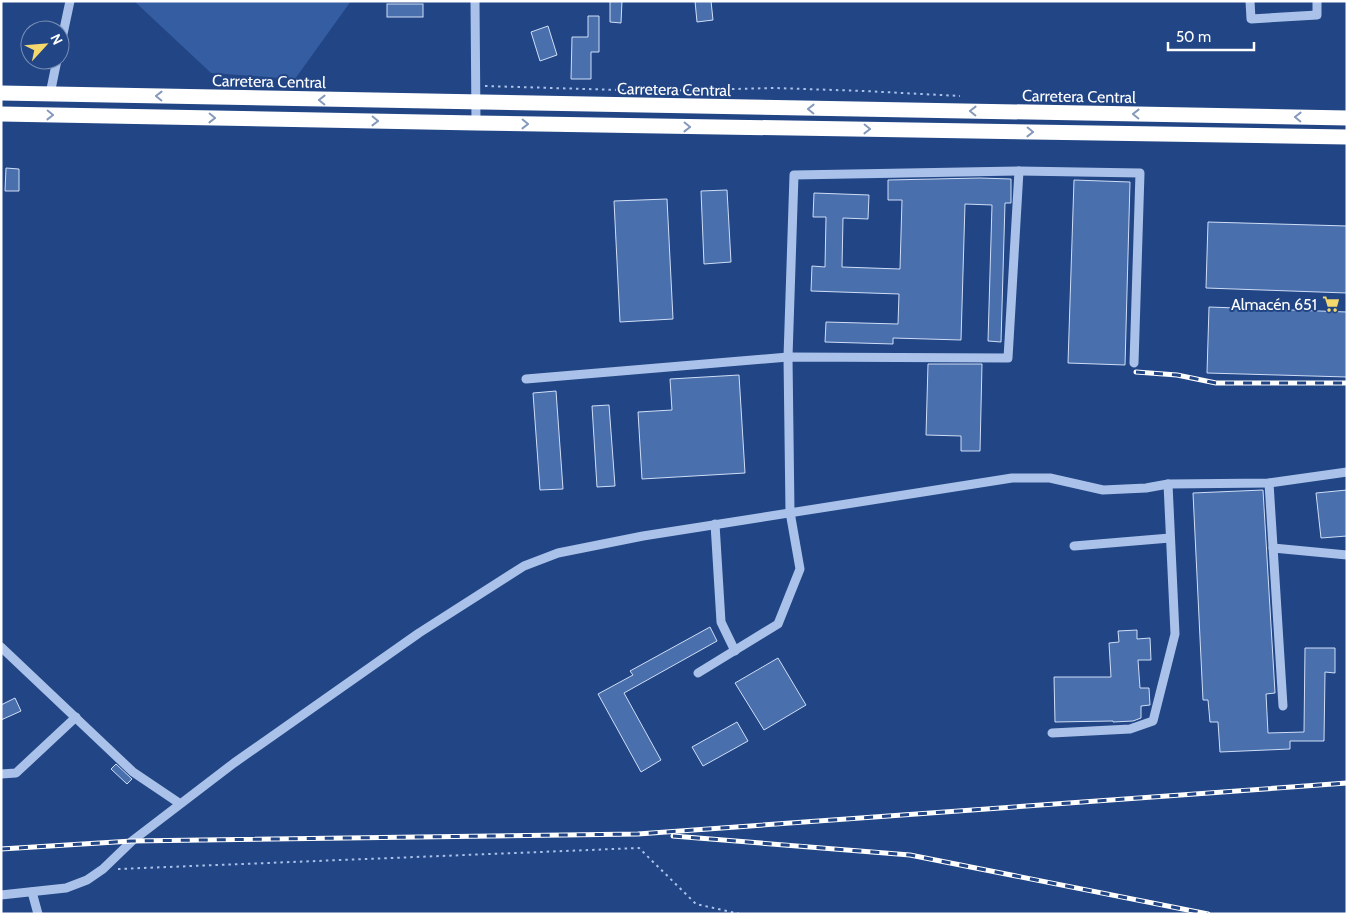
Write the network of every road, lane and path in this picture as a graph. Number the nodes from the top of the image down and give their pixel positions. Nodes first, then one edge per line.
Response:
1 (70, 1) edge
2 (475, 1) edge
3 (1250, 1) edge
4 (1317, 1) edge
5 (66, 20) edge
6 (56, 70) edge
7 (475, 86) junction
8 (1, 93) edge
9 (50, 94) junction
10 (960, 96) dead end
11 (475, 103) junction
12 (1, 114) edge
13 (1347, 118) edge
14 (476, 123) junction
15 (1347, 136) edge
16 (1019, 171) junction
17 (788, 357) junction
18 (1134, 363) dead end
19 (526, 379) dead end
20 (1347, 472) edge
21 (1268, 483) junction
22 (1168, 484) junction
23 (790, 512) junction
24 (715, 524) junction
25 (1170, 538) junction
26 (1074, 546) dead end
27 (1273, 548) junction
28 (1347, 555) edge
29 (1, 647) edge
30 (735, 651) junction
31 (698, 673) dead end
32 (1283, 706) dead end
33 (76, 717) junction
34 (1052, 733) dead end
35 (1, 774) edge
36 (179, 803) junction
37 (103, 869) junction
38 (32, 892) junction
39 (1, 895) edge
40 (38, 914) edge
41 (740, 914) edge

1 - 5 street
2 - 7 street
3 - 4 street
6 - 9 street
7 - 10 path
7 - 11 street
8 - 9 highway, Carretera Central
11 -> 9 highway, Carretera Central
13 -> 11 highway, Carretera Central
11 - 14 street
12 -> 14 highway
14 -> 15 highway
16 - 17 street
16 - 17 street
16 - 18 street
17 - 19 street
17 - 23 street
20 - 21 street
21 - 22 street
21 - 27 street
22 - 23 street
22 - 25 street
23 - 24 street
23 - 30 street
24 - 30 street
24 - 36 street
25 - 26 street
25 - 34 street
27 - 28 street
27 - 32 street
29 - 33 street
30 - 31 street
33 - 35 street
33 - 36 street
36 - 37 street
37 - 38 street
37 - 41 path
38 - 39 street
38 - 40 street

